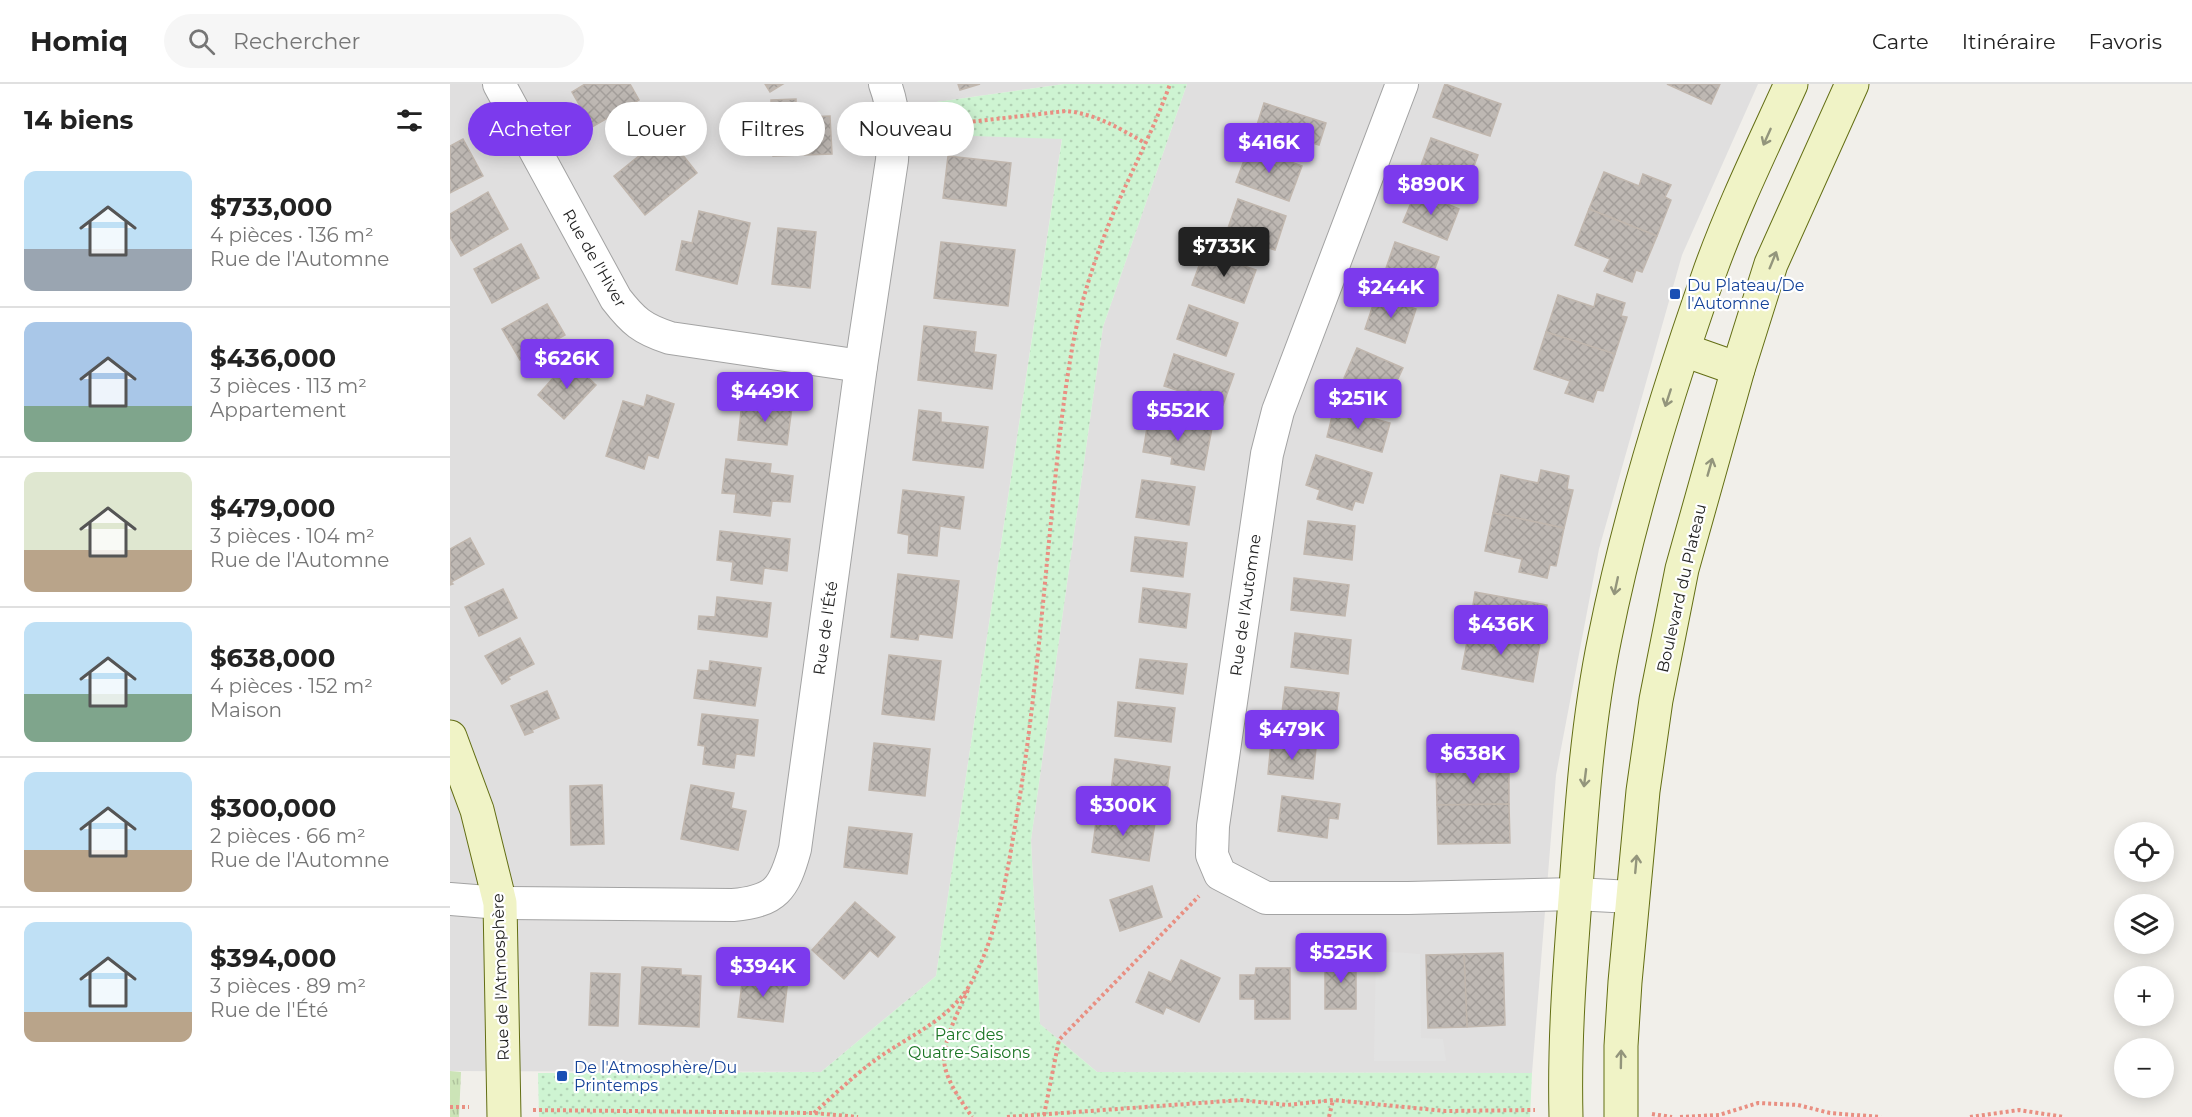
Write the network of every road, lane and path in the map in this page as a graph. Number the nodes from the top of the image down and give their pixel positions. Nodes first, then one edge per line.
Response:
1 (499, 84) edge
2 (885, 84) edge
3 (1170, 84) edge
4 (1402, 84) edge
5 (1791, 84) edge
6 (1852, 84) edge
7 (891, 102) edge
8 (974, 122) edge
9 (1145, 143) junction
10 (892, 156) edge
11 (1684, 350) junction
12 (861, 366) junction
13 (1738, 369) junction
14 (450, 737) edge
15 (1220, 874) junction
16 (1575, 894) junction
17 (1632, 897) junction
18 (450, 899) edge
19 (500, 903) junction
20 (970, 984) junction
21 (1333, 1100) junction
22 (450, 1107) edge
23 (469, 1107) dead end
24 (514, 1113) edge
25 (814, 1113) junction
26 (1554, 1114) edge
27 (1044, 1115) junction
28 (1631, 1115) edge
29 (858, 1117) edge
30 (972, 1117) edge
31 (1006, 1117) edge
32 (1329, 1117) edge
33 (1672, 1117) edge
34 (1680, 1117) edge
35 (1881, 1117) edge
36 (1971, 1117) edge
37 (2064, 1117) edge

1 - 12 street, Rue de l'Hiver
2 - 7 street, Rue de l'Été
3 - 9 path
4 - 15 street, Rue de l'Automne
5 -> 11 main road
13 -> 6 main road, Boulevard du Plateau
8 - 9 path
9 - 20 path
10 - 12 street, Rue de l'Été
11 - 13 main road
11 -> 16 main road
12 - 19 street, Rue de l'Été
17 -> 13 main road, Boulevard du Plateau
14 - 19 main road, Rue de l'Atmosphère
15 - 16 street
15 - 27 path
16 - 17 street
16 - 26 main road
28 -> 17 main road, Boulevard du Plateau
18 - 19 street, Rue de l'Été
19 - 24 main road, Rue de l'Atmosphère
20 - 25 path
20 - 30 path
21 - 26 path
21 - 27 path
21 - 32 path
22 - 23 path
24 - 25 path
25 - 29 path
27 - 31 path
28 - 33 path
34 - 35 path
36 - 37 path

